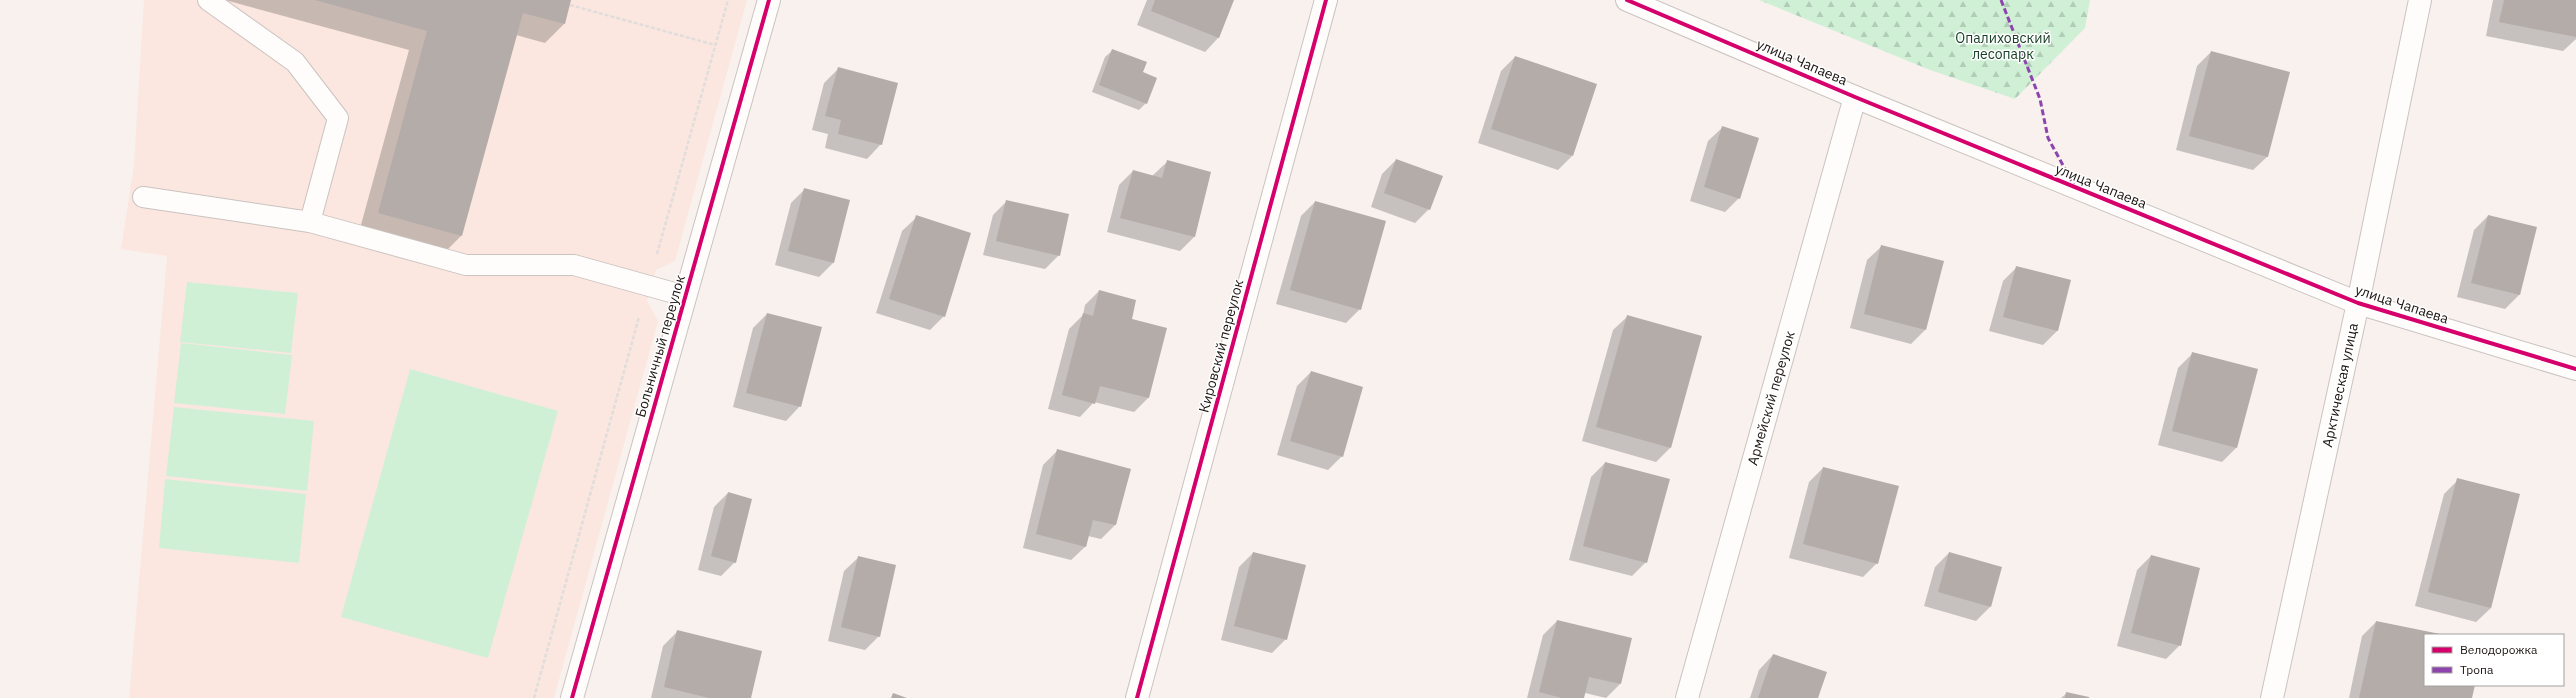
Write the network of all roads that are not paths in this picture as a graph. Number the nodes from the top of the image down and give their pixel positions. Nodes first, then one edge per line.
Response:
1 (208, 0) edge
2 (769, 0) edge
3 (1326, 0) edge
4 (1627, 0) edge
5 (2420, 0) edge
6 (1856, 97) junction
7 (143, 197) dead end
8 (310, 222) junction
9 (685, 296) junction
10 (2358, 303) junction
11 (2576, 369) edge
12 (572, 698) edge
13 (1137, 698) edge
14 (1688, 698) edge
15 (2272, 698) edge

1 - 8 lane
2 - 9 street, Больничный переулок
3 - 13 street, Кировский переулок
4 - 6 street, улица Чапаева
5 - 10 street, Арктическая улица
6 - 10 street, улица Чапаева
6 - 14 street, Армейский переулок
7 - 8 lane
8 - 9 lane
9 - 12 street, Больничный переулок
10 - 11 street, улица Чапаева
10 - 15 street, Арктическая улица

